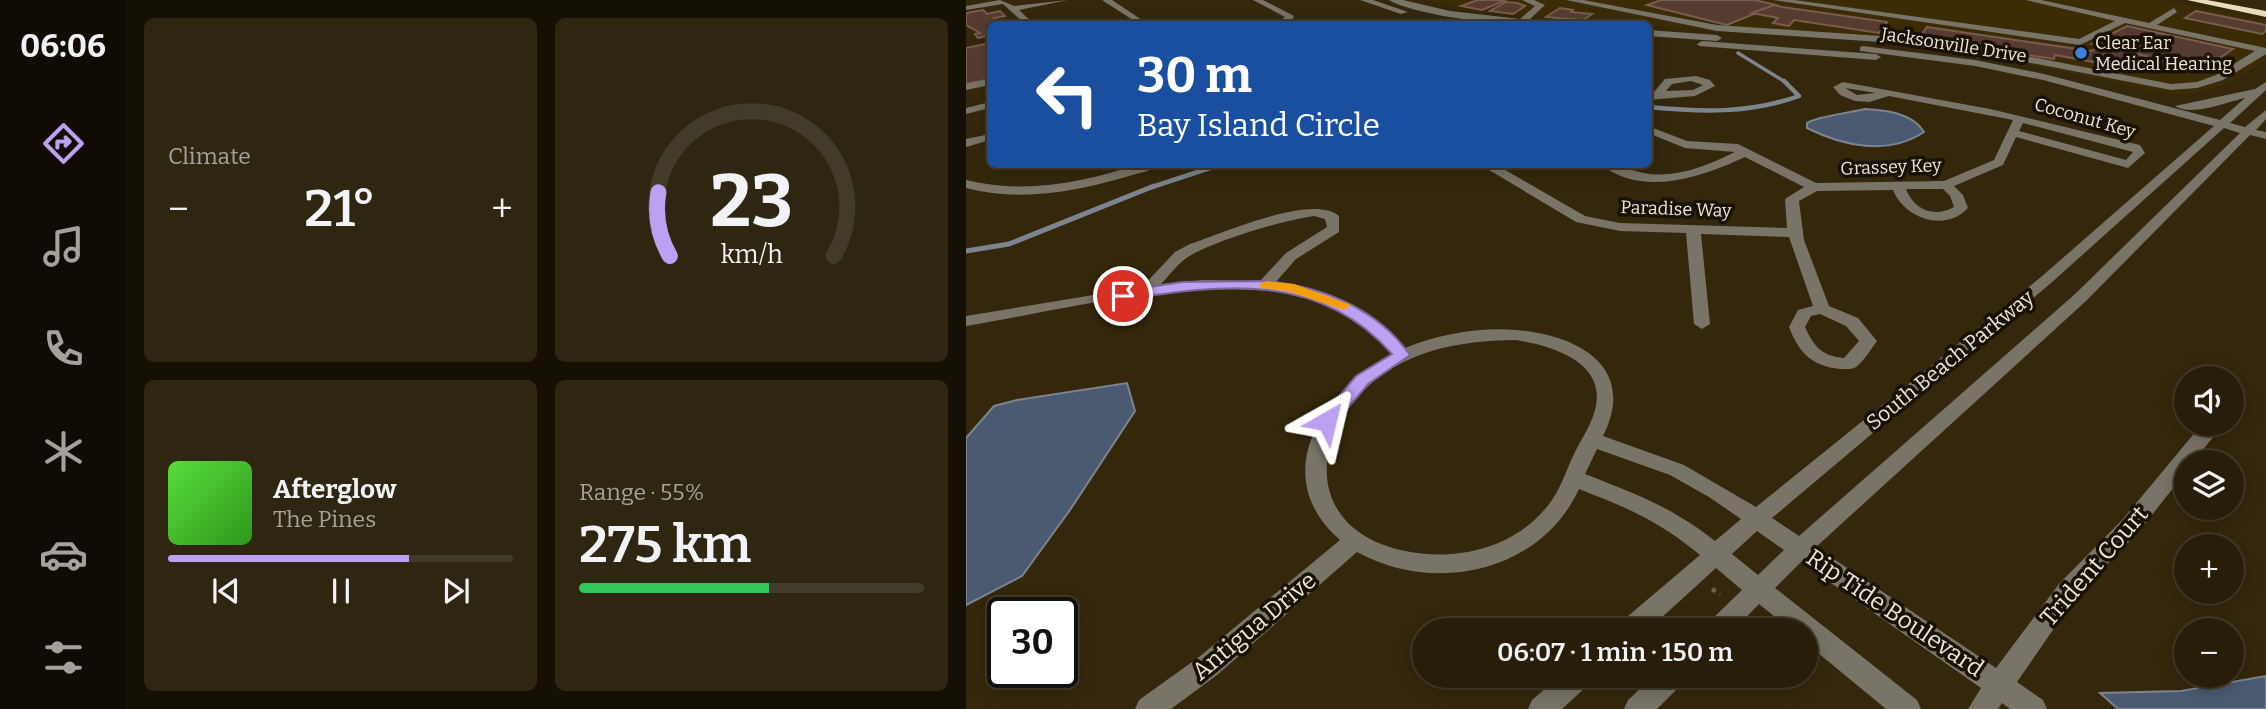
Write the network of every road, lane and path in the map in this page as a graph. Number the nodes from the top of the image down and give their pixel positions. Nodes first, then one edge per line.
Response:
1 (1027, 0) edge
2 (1064, 0) edge
3 (1106, 0) edge
4 (1256, 0) edge
5 (1393, 0) edge
6 (1447, 0) edge
7 (1462, 0) edge
8 (1526, 0) edge
9 (1570, 0) edge
10 (1777, 0) edge
11 (2030, 0) edge
12 (2192, 0) edge
13 (2219, 0) edge
14 (1370, 1) edge
15 (966, 2) edge
16 (1006, 4) edge
17 (980, 6) junction
18 (966, 8) edge
19 (2174, 10) dead end
20 (2266, 11) edge
21 (2124, 20) junction
22 (1026, 21) edge
23 (1139, 21) edge
24 (1283, 21) edge
25 (1454, 21) edge
26 (1504, 21) edge
27 (1522, 21) edge
28 (1909, 21) junction
29 (2150, 26) junction
30 (1888, 32) junction
31 (1652, 33) edge
32 (1915, 35) junction
33 (1652, 40) edge
34 (1895, 40) junction
35 (2265, 51) edge
36 (1885, 55) junction
37 (987, 83) edge
38 (966, 87) edge
39 (2263, 88) edge
40 (1889, 92) dead end
41 (987, 95) edge
42 (966, 99) edge
43 (2137, 99) junction
44 (987, 106) edge
45 (966, 111) edge
46 (2266, 113) edge
47 (2020, 117) junction
48 (2220, 125) junction
49 (1652, 131) edge
50 (2246, 131) junction
51 (2014, 132) junction
52 (2266, 136) edge
53 (987, 138) edge
54 (966, 143) edge
55 (1746, 152) junction
56 (1138, 168) edge
57 (1492, 168) edge
58 (1614, 168) edge
59 (966, 184) edge
60 (1946, 185) junction
61 (1898, 186) junction
62 (1814, 187) junction
63 (1693, 230) junction
64 (1797, 233) junction
65 (1265, 285) junction
66 (1146, 291) junction
67 (1822, 309) dead end
68 (966, 321) edge
69 (1702, 324) dead end
70 (1402, 355) junction
71 (2203, 436) edge
72 (1591, 439) junction
73 (1573, 478) junction
74 (1756, 519) junction
75 (1356, 540) junction
76 (1800, 548) junction
77 (1715, 554) junction
78 (1712, 589) dead end
79 (1759, 590) junction
80 (1720, 594) dead end
81 (1643, 618) edge
82 (1730, 618) edge
83 (2000, 685) junction
84 (1566, 688) edge
85 (1659, 688) edge
86 (1149, 709) edge
87 (1542, 709) edge
88 (1637, 709) edge
89 (1907, 709) edge
90 (1982, 709) edge
91 (2033, 709) edge

1 - 16 street
2 - 16 street
3 - 23 street
4 - 24 street
5 - 26 street
6 - 7 street
8 - 27 street
9 - 30 street
10 - 28 street
11 - 21 street
12 - 20 highway
13 - 20 highway
14 - 25 street
15 - 17 street
16 - 17 street
16 - 22 street
17 - 18 street
19 - 29 street
21 - 28 street
21 - 29 street
28 - 30 street
28 - 32 street
28 - 34 street
29 - 35 street
30 - 34 street
31 - 36 street, Jacksonville Drive
32 - 34 street
32 - 35 street
33 - 36 street, Jacksonville Drive
34 - 36 street
36 - 43 street, Jacksonville Drive
36 - 48 street, Jacksonville Drive
37 - 38 street
39 - 43 street
39 - 48 street, South Beach Parkway
40 - 47 street, Coconut Key
41 - 42 street
43 - 48 street, Jacksonville Drive
44 - 45 street
46 - 50 street, South Beach Parkway
47 - 51 street, Grassey Key
47 - 51 street, Coconut Key
48 - 50 street, Jacksonville Drive
48 - 74 street, South Beach Parkway
49 - 55 street
50 - 52 street, Jacksonville Drive
50 - 76 street, South Beach Parkway
51 - 60 street, Grassey Key
53 - 54 street
55 - 58 street
55 - 62 street
56 - 59 street
57 - 63 street, Paradise Way
60 - 61 street, Grassey Key
60 - 61 street
61 - 62 street, Grassey Key
62 - 64 street
63 - 64 street, Paradise Way
63 - 69 street
64 - 67 street
65 - 66 street
65 - 66 street
65 - 70 street
66 - 68 street
70 - 72 street
70 - 75 street
71 - 83 street, Trident Court
72 - 73 street
72 - 74 street, Rip Tide Boulevard
73 - 75 street
73 - 77 street
74 - 76 street, Rip Tide Boulevard
74 - 77 street, South Beach Parkway
75 - 86 street, Antigua Drive
76 - 79 street, South Beach Parkway
76 - 83 street, Rip Tide Boulevard
77 - 79 street
77 - 81 street, South Beach Parkway
78 - 80 path
79 - 82 street, South Beach Parkway
79 - 89 street
83 - 90 street, Trident Court
83 - 91 street, Rip Tide Boulevard
84 - 87 street
85 - 88 street

